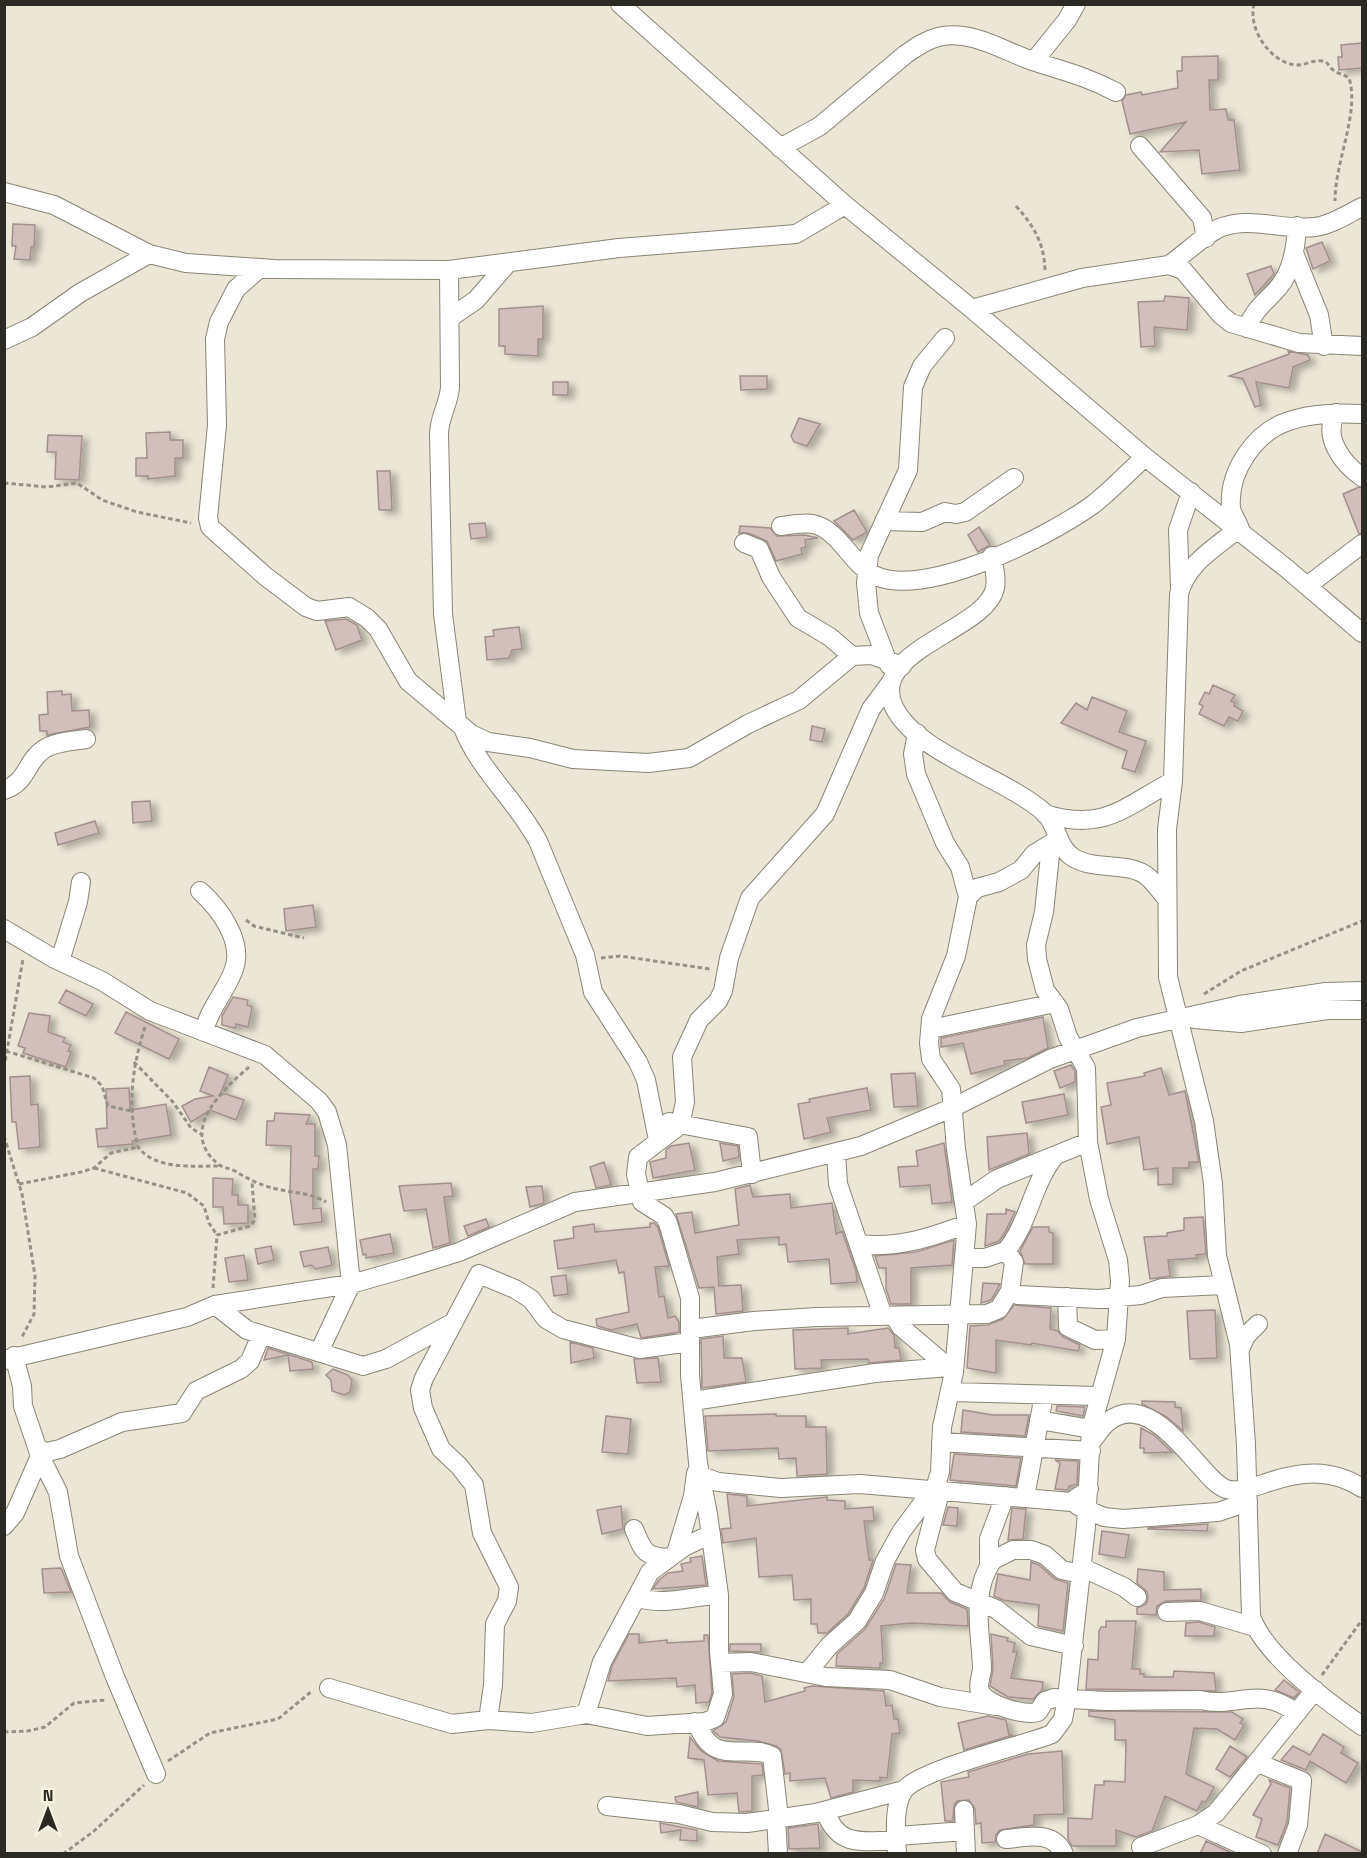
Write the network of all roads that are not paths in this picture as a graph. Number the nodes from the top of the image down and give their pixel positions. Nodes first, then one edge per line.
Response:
1 (620, 4) edge
2 (1076, 4) edge
3 (1034, 61) junction
4 (1116, 92) dead end
5 (1140, 146) dead end
6 (780, 148) junction
7 (4, 192) edge
8 (845, 205) junction
9 (1362, 207) edge
10 (1297, 226) junction
11 (1206, 238) junction
12 (1294, 253) junction
13 (149, 254) junction
14 (507, 264) junction
15 (1169, 265) junction
16 (260, 268) junction
17 (449, 270) junction
18 (972, 309) junction
19 (451, 317) junction
20 (1247, 328) junction
21 (945, 338) dead end
22 (4, 340) edge
23 (1324, 346) junction
24 (1362, 346) edge
25 (1336, 413) junction
26 (1362, 414) edge
27 (1145, 457) junction
28 (1362, 477) edge
29 (1014, 478) dead end
30 (1191, 492) junction
31 (884, 521) junction
32 (782, 526) dead end
33 (1240, 531) junction
34 (744, 543) dead end
35 (1362, 544) edge
36 (992, 556) junction
37 (866, 571) junction
38 (1307, 586) junction
39 (1179, 594) junction
40 (1362, 633) edge
41 (852, 656) junction
42 (885, 658) junction
43 (896, 675) junction
44 (460, 725) junction
45 (917, 733) junction
46 (86, 739) dead end
47 (1173, 782) junction
48 (4, 790) edge
49 (1045, 814) junction
50 (1054, 843) junction
51 (81, 882) dead end
52 (200, 891) dead end
53 (968, 897) junction
54 (1166, 898) junction
55 (4, 929) edge
56 (60, 962) junction
57 (1362, 991) edge
58 (1055, 1004) junction
59 (1362, 1010) edge
60 (1177, 1017) junction
61 (930, 1029) junction
62 (204, 1032) junction
63 (1076, 1051) junction
64 (954, 1107) junction
65 (656, 1117) junction
66 (680, 1125) junction
67 (658, 1140) junction
68 (1088, 1142) junction
69 (836, 1153) junction
70 (1054, 1157) junction
71 (752, 1174) junction
72 (640, 1192) junction
73 (965, 1201) junction
74 (968, 1224) junction
75 (859, 1244) junction
76 (1006, 1251) junction
77 (964, 1258) junction
78 (351, 1284) junction
79 (1222, 1285) junction
80 (1010, 1291) junction
81 (1120, 1296) junction
82 (1067, 1297) junction
83 (214, 1305) junction
84 (958, 1315) junction
85 (888, 1316) junction
86 (924, 1316) junction
87 (454, 1322) junction
88 (1258, 1324) dead end
89 (261, 1335) junction
90 (691, 1336) junction
91 (1116, 1339) junction
92 (927, 1347) junction
93 (1240, 1349) junction
94 (319, 1352) junction
95 (9, 1358) edge
96 (952, 1370) junction
97 (950, 1392) junction
98 (1044, 1395) junction
99 (1098, 1396) junction
100 (693, 1401) junction
101 (1039, 1420) junction
102 (1091, 1441) junction
103 (941, 1442) junction
104 (1034, 1449) junction
105 (40, 1453) junction
106 (700, 1469) junction
107 (1362, 1488) edge
108 (936, 1491) junction
109 (1248, 1495) junction
110 (1005, 1496) junction
111 (1026, 1497) junction
112 (1079, 1507) junction
113 (4, 1526) edge
114 (634, 1528) dead end
115 (711, 1534) junction
116 (645, 1552) junction
117 (672, 1555) junction
118 (989, 1564) junction
119 (1081, 1571) junction
120 (641, 1590) junction
121 (719, 1595) junction
122 (1137, 1597) dead end
123 (979, 1603) junction
124 (1167, 1612) dead end
125 (1255, 1628) junction
126 (1074, 1646) junction
127 (720, 1663) junction
128 (807, 1673) junction
129 (329, 1688) road end
130 (1313, 1689) junction
131 (1067, 1698) junction
132 (1001, 1707) junction
133 (1297, 1713) junction
134 (586, 1714) junction
135 (488, 1720) junction
136 (695, 1722) junction
137 (1362, 1726) edge
138 (1258, 1763) junction
139 (156, 1774) road end
140 (904, 1790) junction
141 (607, 1806) dead end
142 (825, 1810) junction
143 (964, 1810) dead end
144 (777, 1818) junction
145 (1198, 1825) junction
146 (965, 1831) junction
147 (1006, 1839) dead end
148 (897, 1844) edge
149 (1141, 1847) dead end
150 (1241, 1849) edge
151 (1286, 1853) edge
152 (778, 1854) edge
153 (966, 1854) edge
154 (1064, 1854) edge
155 (1262, 1854) edge

1 - 6 street
2 - 3 street
3 - 4 street
3 - 6 street
5 - 11 street
6 - 8 street
7 - 13 street
8 - 14 street
8 - 18 street
9 - 10 street
10 - 11 street
10 - 12 street
11 - 15 street
12 - 20 street
12 - 23 street
13 - 16 street
13 - 22 street
14 - 17 street
14 - 19 street
15 - 18 street
15 - 20 street
16 - 17 street
16 - 44 street
17 - 19 street
18 - 27 street
19 - 44 street
20 - 23 street
21 - 31 street
23 - 24 street
25 - 26 street
25 - 28 street
25 - 33 street
27 - 30 street
27 - 36 street
29 - 31 street
30 - 33 street
30 - 39 street
31 - 37 street
32 - 37 street
33 - 38 street
33 - 39 street
34 - 41 street
35 - 38 street
36 - 37 street
36 - 43 street
37 - 42 street
38 - 40 street
39 - 47 street
41 - 42 street
41 - 44 street
42 - 43 street
43 - 45 street
43 - 66 street
44 - 65 street
45 - 49 street
45 - 53 street
46 - 48 street
47 - 49 street
47 - 54 street
49 - 50 street
50 - 53 street
50 - 54 street
50 - 58 street
51 - 56 street
52 - 62 street
53 - 61 street
54 - 60 street
55 - 56 street
56 - 62 street
57 - 60 street
58 - 61 street
58 - 63 street
59 - 60 street
60 - 63 street
60 - 79 street
61 - 64 street
62 - 78 street
63 - 64 street
63 - 68 street
64 - 69 street
64 - 73 street
65 - 66 street
65 - 67 street
66 - 67 street
66 - 71 street
67 - 72 street
68 - 70 street
68 - 81 street
69 - 71 street
69 - 75 street
70 - 73 street
70 - 76 street
71 - 72 street
72 - 78 street
72 - 90 street
73 - 74 street
74 - 75 street
74 - 77 street
75 - 85 street
76 - 77 street
76 - 80 street
77 - 84 street
78 - 83 street
78 - 94 street
79 - 81 street
79 - 93 street
80 - 82 street
80 - 84 street
81 - 82 street
81 - 91 street
82 - 91 street
83 - 89 street
83 - 95 street
84 - 86 street
84 - 96 street
85 - 86 street
85 - 90 street
85 - 92 street
86 - 92 street
87 - 90 street
87 - 94 street
87 - 135 street
88 - 93 street
89 - 94 street
89 - 105 street
90 - 100 street
91 - 99 street
92 - 96 street
93 - 109 street
95 - 105 street
96 - 97 street
96 - 100 street
97 - 98 street
97 - 103 street
98 - 99 street
98 - 101 street
99 - 102 street
100 - 106 street
101 - 102 street
101 - 104 street
102 - 104 street
102 - 109 street
102 - 112 street
103 - 104 street
103 - 108 street
104 - 111 street
105 - 113 street
105 - 139 street
106 - 108 street
106 - 115 street
106 - 117 street
107 - 109 street
108 - 110 street
108 - 123 street
108 - 128 street
109 - 112 street
109 - 125 street
110 - 111 street
110 - 118 street
111 - 112 street
112 - 119 street
114 - 116 street
115 - 117 street
115 - 121 street
116 - 117 street
116 - 120 street
117 - 120 street
118 - 119 street
118 - 123 street
119 - 122 street
119 - 126 street
120 - 121 street
120 - 134 street
121 - 127 street
123 - 126 street
123 - 132 street
124 - 125 street
125 - 130 street
126 - 131 street
127 - 128 street
127 - 136 street
128 - 132 street
129 - 135 street
130 - 133 street
130 - 137 street
131 - 132 street
131 - 133 street
131 - 140 street
133 - 138 street
134 - 135 street
134 - 136 street
136 - 144 street
138 - 145 street
138 - 151 street
140 - 142 street
140 - 148 street
141 - 144 street
142 - 144 street
142 - 148 street
143 - 146 street
144 - 152 street
145 - 149 street
145 - 150 street
146 - 148 street
146 - 153 street
147 - 154 street
150 - 155 street

